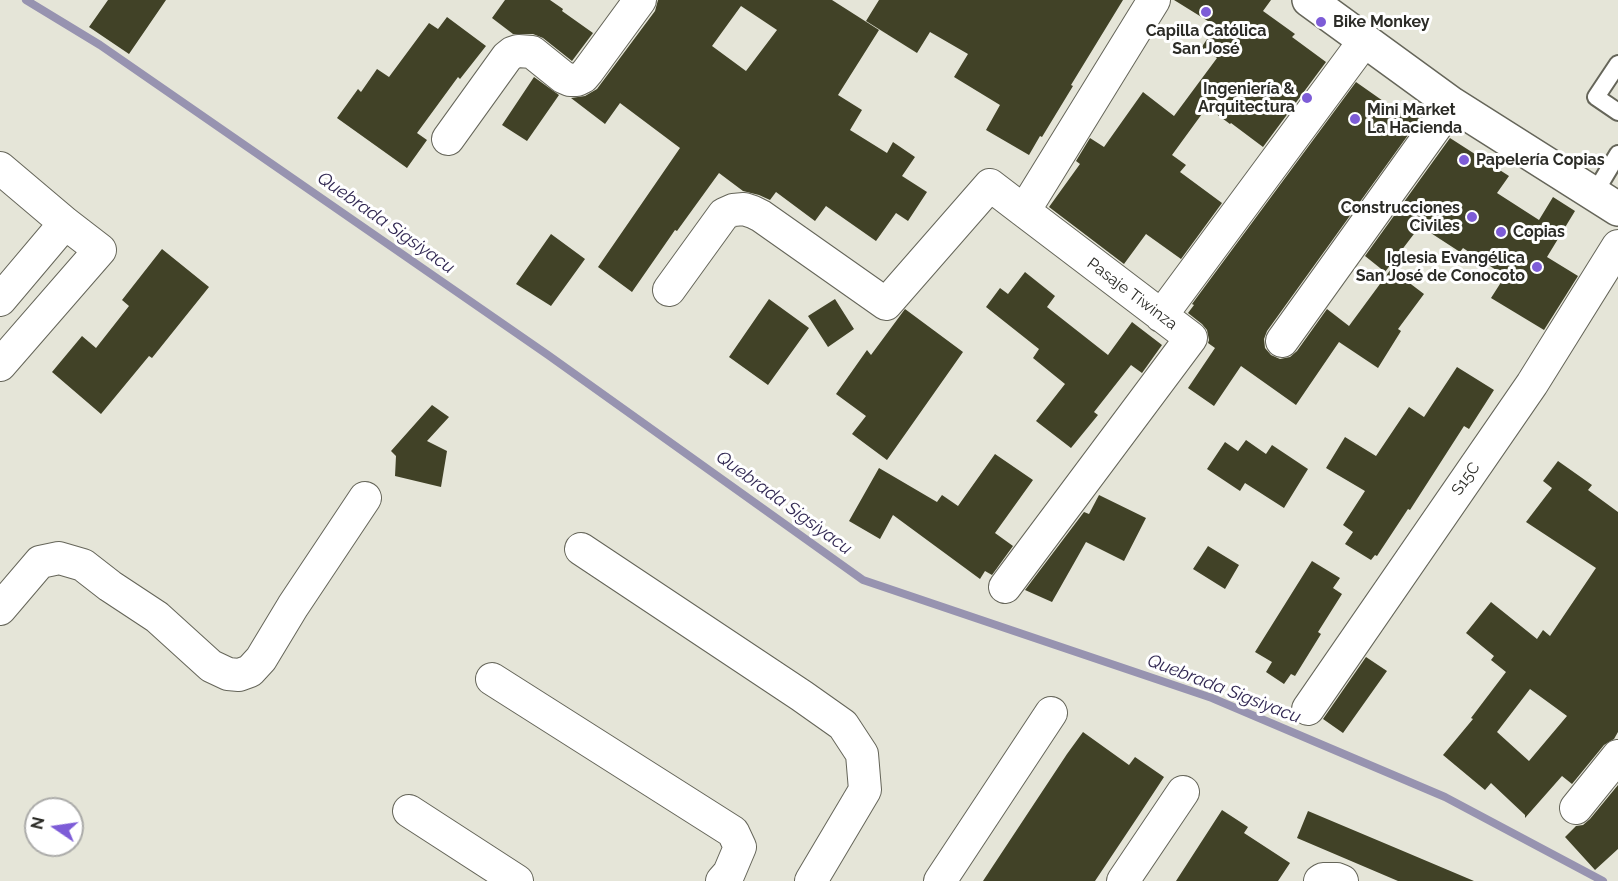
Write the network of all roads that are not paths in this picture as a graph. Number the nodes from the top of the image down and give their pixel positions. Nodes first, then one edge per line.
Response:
1 (640, 0) edge
2 (1154, 0) edge
3 (1309, 0) edge
4 (1365, 40) junction
5 (1618, 64) edge
6 (1452, 104) junction
7 (1618, 112) edge
8 (448, 139) dead end
9 (1618, 154) edge
10 (0, 168) edge
11 (1606, 201) edge
12 (1024, 211) junction
13 (65, 223) junction
14 (1618, 246) edge
15 (669, 290) dead end
16 (0, 300) edge
17 (1161, 316) junction
18 (1282, 340) dead end
19 (0, 365) edge
20 (365, 498) dead end
21 (581, 549) dead end
22 (1005, 587) dead end
23 (0, 609) edge
24 (492, 679) dead end
25 (1308, 709) dead end
26 (1051, 713) dead end
27 (1618, 756) edge
28 (1182, 792) dead end
29 (1576, 808) dead end
30 (409, 811) dead end
31 (517, 881) edge
32 (722, 881) edge
33 (811, 881) edge
34 (940, 881) edge
35 (1123, 881) edge
36 (1320, 881) edge
37 (1342, 881) edge

1 - 8 street
2 - 12 street
3 - 4 street
4 - 6 street
4 - 17 street
5 - 7 lane
6 - 11 street
6 - 18 street
9 - 11 lane
10 - 13 street
12 - 15 street, Pasaje Tiwinza
12 - 17 street, Pasaje Tiwinza
13 - 16 street
13 - 19 street
14 - 25 street, S15C
17 - 22 street, Pasaje Tiwinza
20 - 23 street
21 - 33 street
24 - 32 street
26 - 34 street
27 - 29 street
28 - 35 street
30 - 31 street
36 - 37 street

